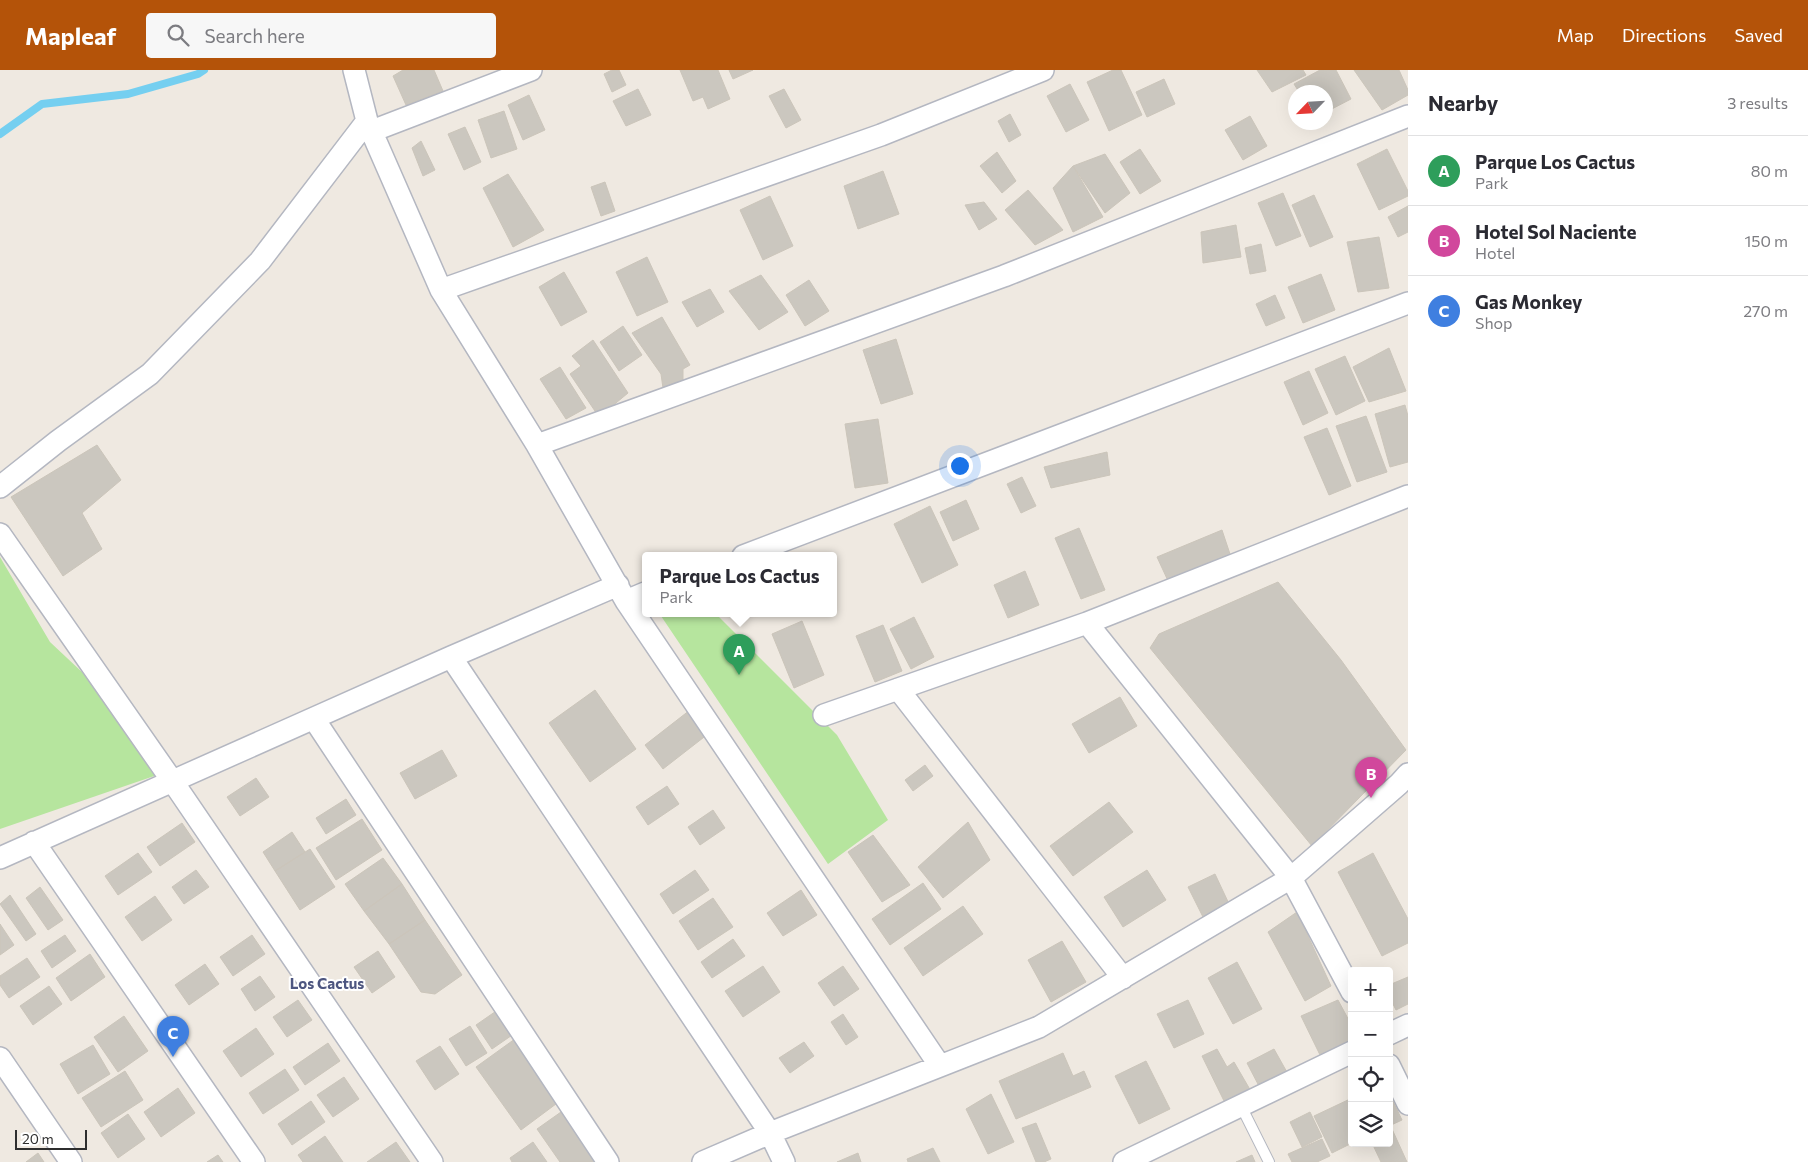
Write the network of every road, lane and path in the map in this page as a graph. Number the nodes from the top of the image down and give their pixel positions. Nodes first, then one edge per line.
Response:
1 (354, 70) edge
2 (531, 70) edge
3 (1043, 70) edge
4 (1408, 116) edge
5 (370, 126) junction
6 (441, 290) junction
7 (1408, 304) edge
8 (537, 445) junction
9 (0, 487) edge
10 (1408, 496) edge
11 (0, 534) edge
12 (754, 552) edge
13 (630, 593) edge
14 (642, 611) edge
15 (646, 617) edge
16 (1087, 623) junction
17 (451, 658) junction
18 (898, 689) junction
19 (824, 715) dead end
20 (314, 719) junction
21 (1408, 774) edge
22 (173, 782) junction
23 (34, 842) junction
24 (0, 858) edge
25 (1291, 878) junction
26 (1123, 978) junction
27 (1348, 985) edge
28 (1408, 1025) edge
29 (1393, 1032) edge
30 (1348, 1054) edge
31 (0, 1058) edge
32 (940, 1066) junction
33 (1393, 1073) edge
34 (1408, 1104) edge
35 (1241, 1106) junction
36 (770, 1133) junction
37 (71, 1162) edge
38 (254, 1162) edge
39 (432, 1162) edge
40 (608, 1162) edge
41 (703, 1162) edge
42 (784, 1162) edge
43 (1124, 1162) edge
44 (1269, 1162) edge

1 - 5 street
2 - 5 street
3 - 6 street
4 - 8 street
5 - 6 street
5 - 9 street
6 - 8 street
7 - 12 street
8 - 13 street
10 - 16 street
11 - 22 street
13 - 14 street
13 - 17 street
15 - 32 street
16 - 18 street
16 - 25 street
17 - 20 street
17 - 36 street
18 - 19 street
18 - 26 street
20 - 22 street
20 - 40 street
21 - 25 street
22 - 23 street
22 - 39 street
23 - 24 street
23 - 38 street
25 - 26 street
25 - 27 street
26 - 32 street
28 - 29 street
30 - 35 street
31 - 37 street
32 - 36 street
33 - 34 street
35 - 43 street
35 - 44 lane
36 - 41 street
36 - 42 street

